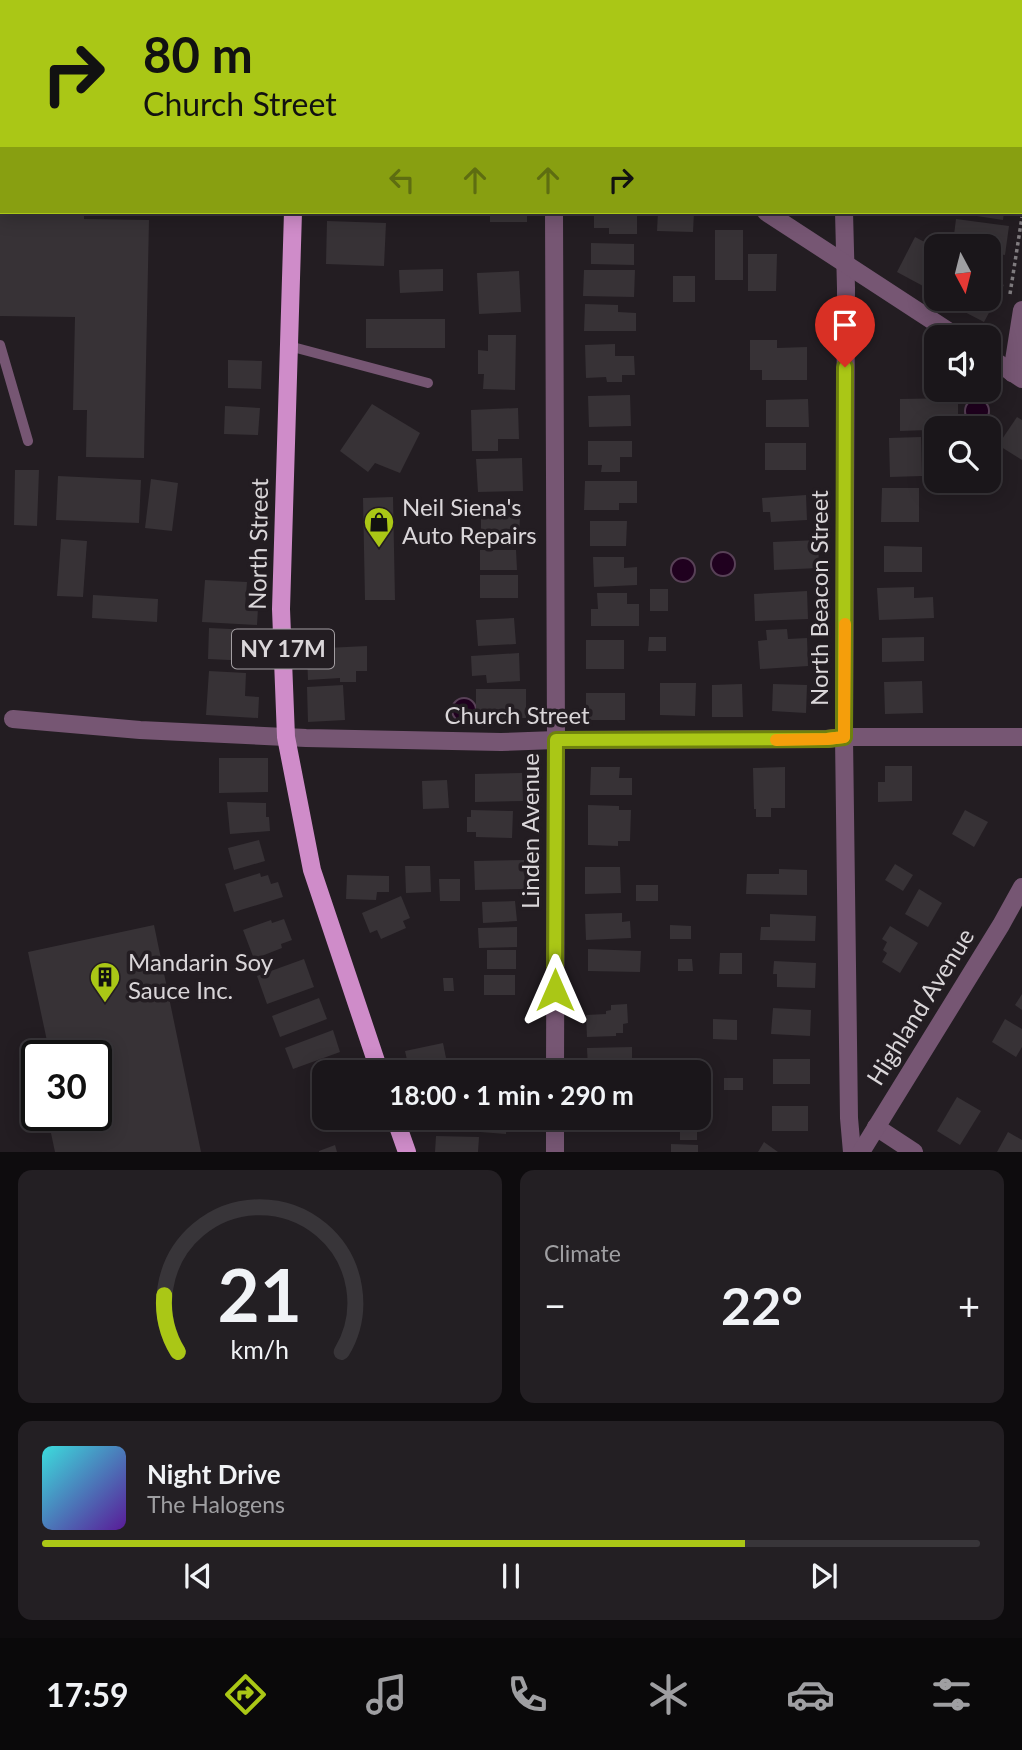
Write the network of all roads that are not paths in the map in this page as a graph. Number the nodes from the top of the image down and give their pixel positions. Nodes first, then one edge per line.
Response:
1 (293, 214) edge
2 (554, 214) edge
3 (769, 214) edge
4 (844, 214) edge
5 (844, 263) junction
6 (1022, 310) edge
7 (938, 325) edge
8 (0, 345) edge
9 (289, 346) junction
10 (1001, 365) edge
11 (1017, 376) edge
12 (428, 383) dead end
13 (28, 441) dead end
14 (6, 719) edge
15 (286, 737) junction
16 (844, 737) junction
17 (1022, 737) edge
18 (556, 740) junction
19 (1022, 887) edge
20 (376, 1060) edge
21 (555, 1060) edge
22 (876, 1127) junction
23 (399, 1130) edge
24 (555, 1130) edge
25 (407, 1152) edge
26 (555, 1152) edge
27 (852, 1152) edge
28 (862, 1152) edge
29 (914, 1152) edge

1 - 9 main road, North Street / NY 17M
2 - 18 street, Linden Avenue
3 - 5 street
4 - 5 street, North Beacon Street
5 - 7 street
5 - 16 street, North Beacon Street
6 - 11 street
8 - 13 lane
9 - 12 lane
9 - 15 main road, North Street / NY 17M
10 - 11 street
14 - 15 street, Church Street
15 - 18 street, Church Street
15 - 20 main road, North Street / NY 17M
16 - 17 street, Church Street
16 - 18 street, Church Street
16 - 27 street, North Beacon Street
18 - 21 street, Linden Avenue
19 - 22 street, Highland Avenue
22 - 28 street, Highland Avenue
22 - 29 street
23 - 25 main road
24 - 26 street

